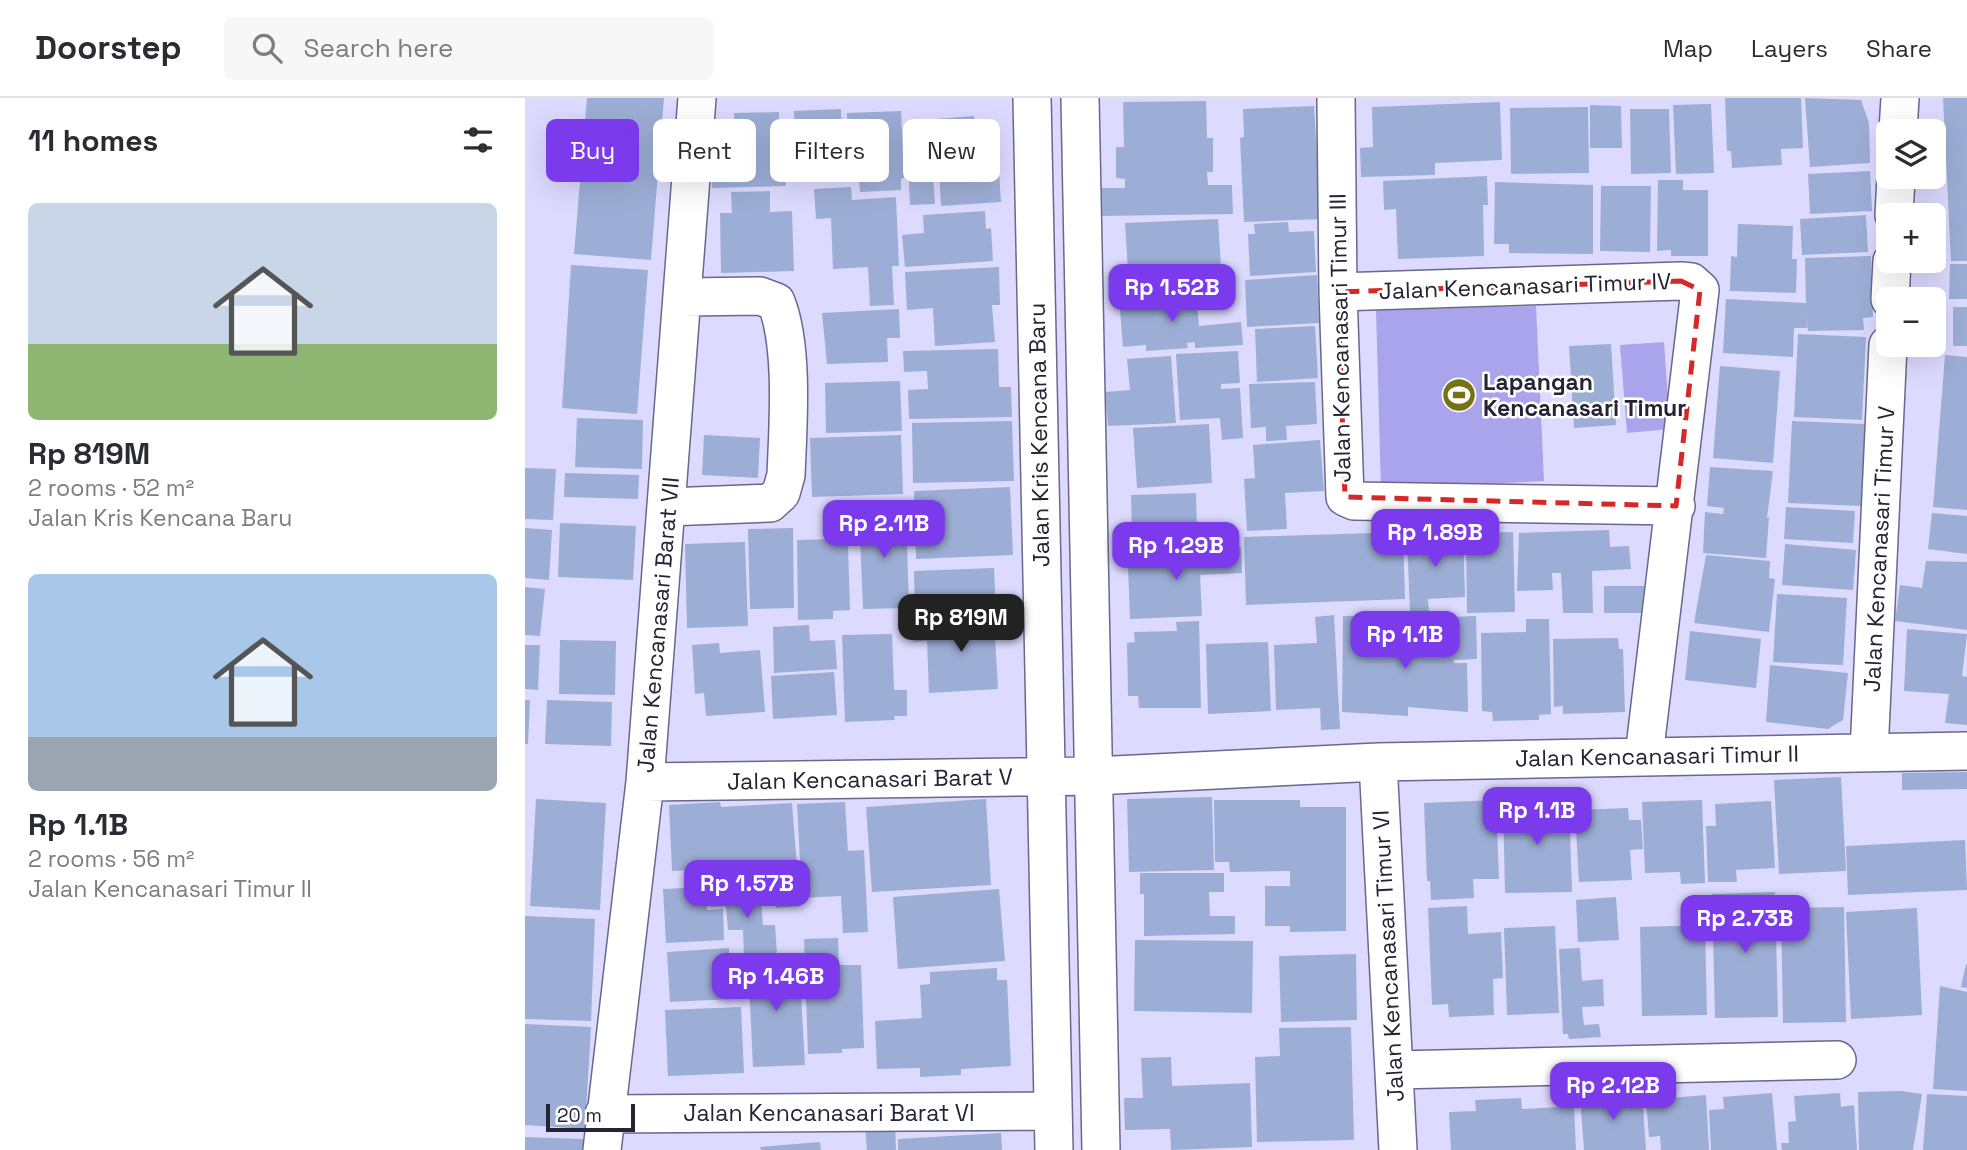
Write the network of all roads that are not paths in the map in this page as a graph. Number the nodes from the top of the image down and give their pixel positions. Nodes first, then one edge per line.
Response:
1 (697, 98) edge
2 (708, 98) edge
3 (1032, 98) edge
4 (1080, 98) edge
5 (1336, 98) edge
6 (1900, 98) edge
7 (1899, 119) edge
8 (1338, 292) junction
9 (684, 297) junction
10 (1887, 357) edge
11 (1086, 391) junction
12 (1038, 394) junction
13 (1676, 506) junction
14 (667, 507) junction
15 (1967, 751) edge
16 (1869, 753) junction
17 (1644, 756) junction
18 (1378, 762) junction
19 (1094, 776) junction
20 (1046, 777) junction
21 (645, 782) junction
22 (1837, 1060) dead end
23 (1395, 1070) junction
24 (1053, 1111) junction
25 (604, 1114) junction
26 (602, 1150) edge
27 (1054, 1150) edge
28 (1101, 1150) edge
29 (1398, 1150) edge

1 - 2 street
1 - 9 street, Jalan Kencanasari Barat VII
3 - 12 street, Jalan Kris Kencana Baru
4 - 11 street, Jalan Kris Kencana Baru
5 - 8 street, Jalan Kencanasari Timur III
6 - 7 street
8 - 13 street, Jalan Kencanasari Timur III
8 - 13 street, Jalan Kencanasari Timur IV
9 - 14 street, Jalan Kencanasari Barat VII
9 - 14 street
10 - 16 street, Jalan Kencanasari Timur V
11 - 12 street
11 - 19 street, Jalan Kris Kencana Baru
12 - 20 street, Jalan Kris Kencana Baru
13 - 17 street, Jalan Kencanasari Timur IV
14 - 21 street, Jalan Kencanasari Barat VII
15 - 16 street, Jalan Kencanasari Timur II
16 - 17 street, Jalan Kencanasari Timur II
17 - 18 street, Jalan Kencanasari Timur II
18 - 19 street, Jalan Kencanasari Timur II
18 - 23 street, Jalan Kencanasari Timur VI
19 - 20 street, Jalan Kencanasari Barat V
19 - 28 street, Jalan Kris Kencana Baru
20 - 21 street, Jalan Kencanasari Barat V
20 - 24 street, Jalan Kris Kencana Baru
21 - 25 street, Jalan Kencanasari Barat VII
22 - 23 street
23 - 29 street, Jalan Kencanasari Timur VI
24 - 25 street, Jalan Kencanasari Barat VI
24 - 27 street, Jalan Kris Kencana Baru
25 - 26 street, Jalan Kencanasari Barat VII

